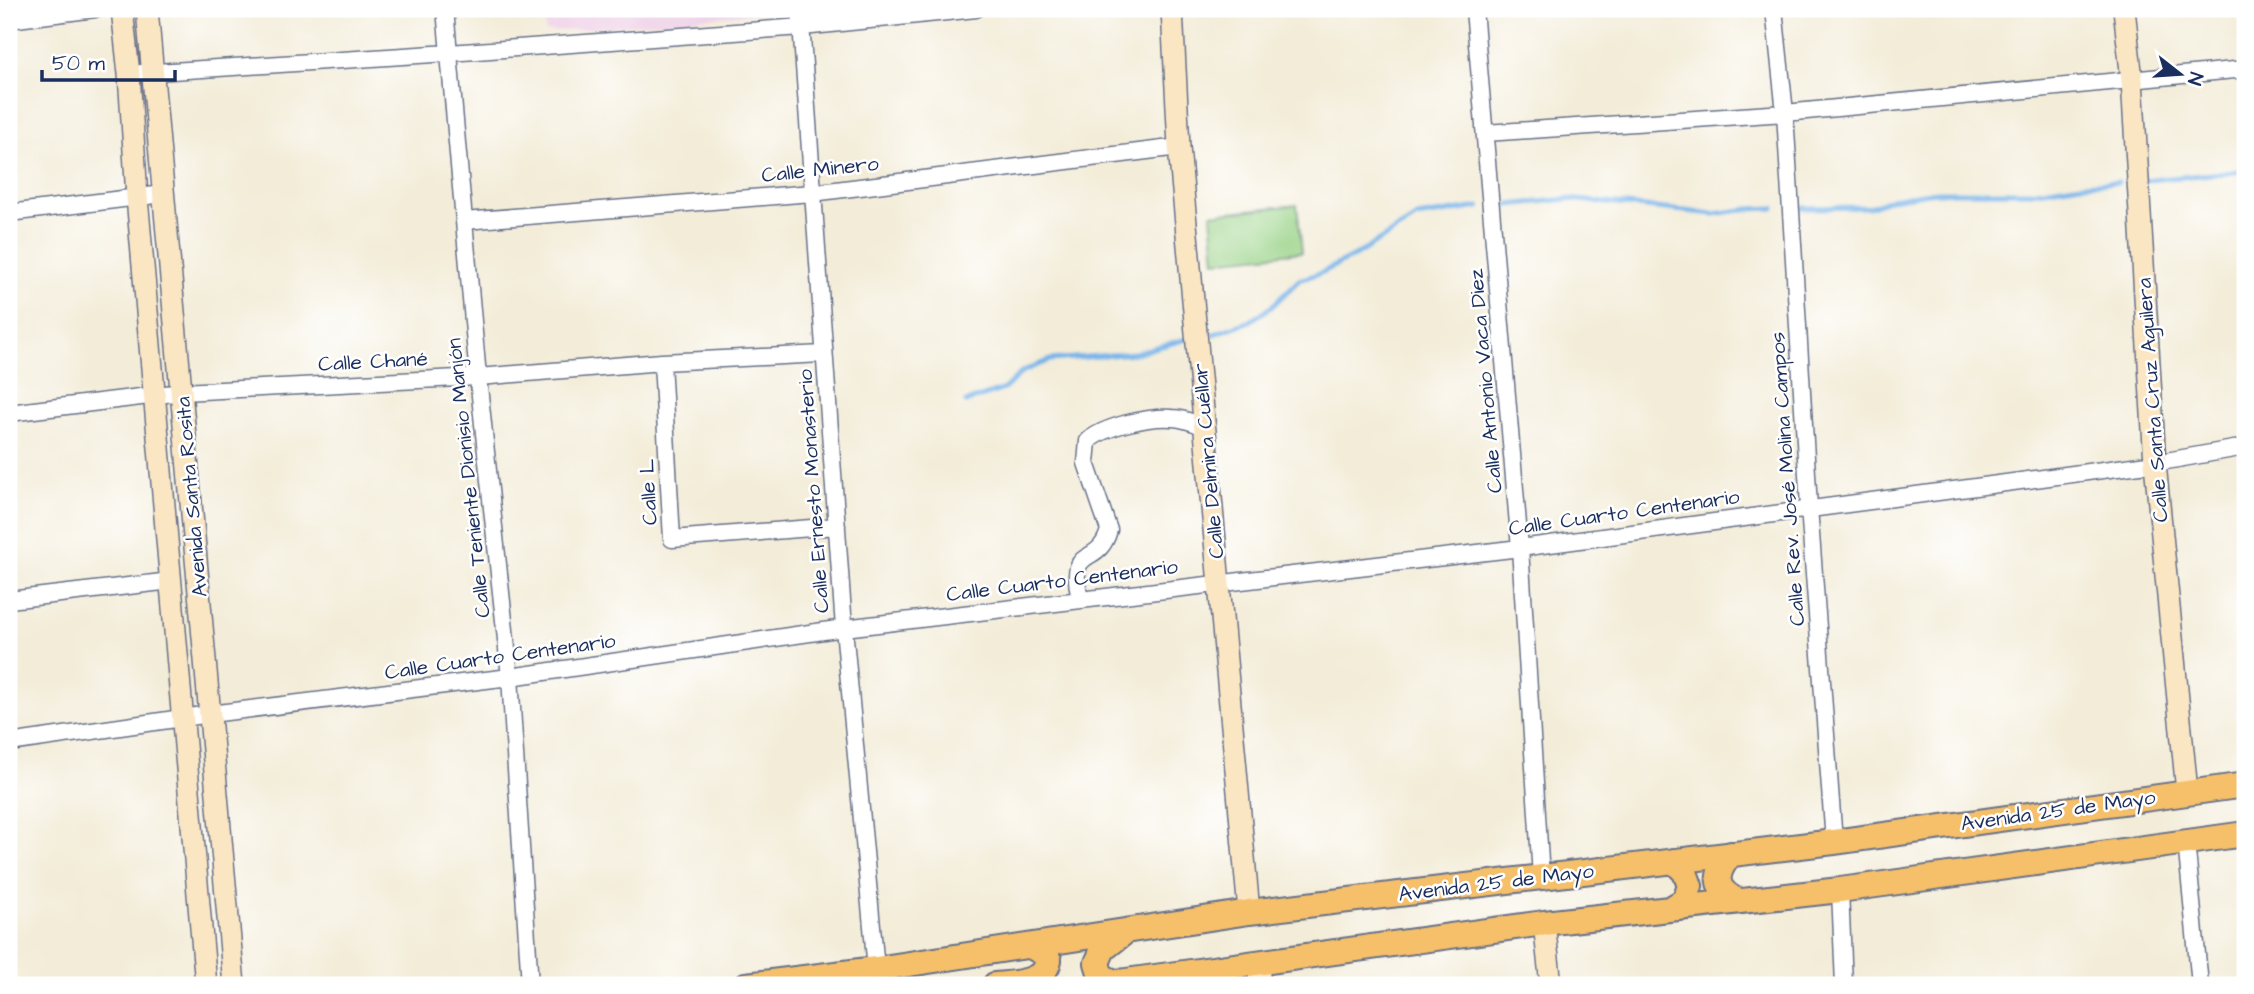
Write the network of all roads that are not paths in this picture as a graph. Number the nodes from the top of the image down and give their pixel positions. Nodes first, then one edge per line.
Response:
1 (95, 9) edge
2 (122, 9) edge
3 (147, 9) edge
4 (445, 9) edge
5 (800, 9) edge
6 (976, 9) edge
7 (1172, 9) edge
8 (1474, 9) edge
9 (1774, 9) edge
10 (2124, 9) edge
11 (9, 20) edge
12 (802, 27) junction
13 (449, 53) junction
14 (2245, 69) edge
15 (152, 72) junction
16 (129, 74) junction
17 (2132, 80) junction
18 (1785, 113) junction
19 (1485, 133) junction
20 (1179, 147) junction
21 (812, 193) junction
22 (163, 194) junction
23 (137, 197) junction
24 (9, 213) edge
25 (464, 221) junction
26 (823, 354) junction
27 (662, 362) junction
28 (478, 377) junction
29 (182, 392) junction
30 (155, 395) junction
31 (9, 412) edge
32 (1205, 426) junction
33 (2245, 447) edge
34 (2155, 463) junction
35 (1809, 508) junction
36 (838, 526) junction
37 (1520, 548) junction
38 (171, 581) junction
39 (1219, 582) junction
40 (1080, 599) junction
41 (9, 600) edge
42 (844, 628) junction
43 (510, 677) junction
44 (210, 714) junction
45 (183, 719) junction
46 (9, 743) edge
47 (2245, 785) edge
48 (2187, 792) junction
49 (2245, 834) edge
50 (2186, 841) junction
51 (1834, 842) junction
52 (1731, 854) junction
53 (1674, 861) junction
54 (1542, 877) junction
55 (1840, 890) junction
56 (1738, 901) junction
57 (1670, 909) junction
58 (1250, 912) junction
59 (1544, 923) junction
60 (1126, 931) junction
61 (1030, 946) junction
62 (876, 969) junction
63 (1259, 975) edge
64 (1107, 984) edge
65 (206, 985) edge
66 (233, 985) edge
67 (530, 985) edge
68 (747, 985) edge
69 (995, 985) edge
70 (1551, 985) edge
71 (1844, 985) edge
72 (2200, 985) edge

1 - 11 street
2 - 16 main road, Avenida Santa Rosita
3 - 15 main road, Avenida Santa Rosita
4 - 13 street, Calle Teniente Dionisio Manjón
5 - 12 street, Calle Ernesto Monasterio
6 - 12 street
7 - 20 main road, Calle Delmira Cuéllar
8 - 19 street, Calle Antonio Vaca Diez
9 - 18 street, Calle Rev. José Molina Campos
10 - 17 main road, Calle Santa Cruz Aguilera
12 - 13 street
12 - 21 street, Calle Ernesto Monasterio
13 - 15 street
13 - 25 street, Calle Teniente Dionisio Manjón
14 - 17 street
15 - 16 street
15 - 22 main road, Avenida Santa Rosita
16 - 23 main road, Avenida Santa Rosita
17 - 18 street
17 - 34 main road, Calle Santa Cruz Aguilera
18 - 19 street
18 - 35 street, Calle Rev. José Molina Campos
19 - 37 street, Calle Antonio Vaca Diez
20 - 21 street, Calle Minero
20 - 32 main road, Calle Delmira Cuéllar
21 - 25 street, Calle Minero
21 - 26 street, Calle Ernesto Monasterio
22 - 23 street
22 - 29 main road, Avenida Santa Rosita
23 - 24 street
23 - 30 main road, Avenida Santa Rosita
25 - 28 street, Calle Teniente Dionisio Manjón
26 - 27 street, Calle Chané
26 - 36 street, Calle Ernesto Monasterio
27 - 28 street, Calle Chané
27 - 36 street, Calle L
28 - 29 street, Calle Chané
28 - 43 street, Calle Teniente Dionisio Manjón
29 - 30 street, Calle Chané
29 - 44 main road, Avenida Santa Rosita
30 - 31 street, Calle Chané
30 - 38 main road, Avenida Santa Rosita
32 - 39 main road, Calle Delmira Cuéllar
32 - 40 street
33 - 34 street, Calle Cuarto Centenario
34 - 35 street, Calle Cuarto Centenario
34 - 48 main road, Calle Santa Cruz Aguilera
35 - 37 street, Calle Cuarto Centenario
35 - 51 street, Calle Rev. José Molina Campos
36 - 42 street, Calle Ernesto Monasterio
37 - 39 street, Calle Cuarto Centenario
37 - 54 street, Calle Antonio Vaca Diez
38 - 41 street
38 - 45 main road, Avenida Santa Rosita
39 - 40 street, Calle Cuarto Centenario
39 - 58 main road, Calle Delmira Cuéllar
40 - 42 street, Calle Cuarto Centenario
42 - 43 street, Calle Cuarto Centenario
42 - 62 street, Calle Ernesto Monasterio
43 - 44 street, Calle Cuarto Centenario
43 - 67 street, Calle Teniente Dionisio Manjón
44 - 45 street, Calle Cuarto Centenario
44 - 66 main road, Avenida Santa Rosita
45 - 46 street, Calle Cuarto Centenario
45 - 65 main road, Avenida Santa Rosita
47 - 48 main road, Avenida 25 de Mayo
48 - 51 main road, Avenida 25 de Mayo
49 - 50 main road
50 - 55 main road
50 - 72 street
51 - 52 main road, Avenida 25 de Mayo
52 - 53 main road, Avenida 25 de Mayo
52 - 56 main road
53 - 54 main road, Avenida 25 de Mayo
53 - 57 main road
54 - 58 main road, Avenida 25 de Mayo
55 - 56 main road
55 - 71 street
56 - 57 main road
57 - 59 main road
58 - 60 main road, Avenida 25 de Mayo
59 - 63 main road
59 - 70 main road
60 - 61 main road, Avenida 25 de Mayo
60 - 64 main road
61 - 62 main road, Avenida 25 de Mayo
61 - 69 main road
62 - 68 main road, Avenida 25 de Mayo
63 - 64 main road

